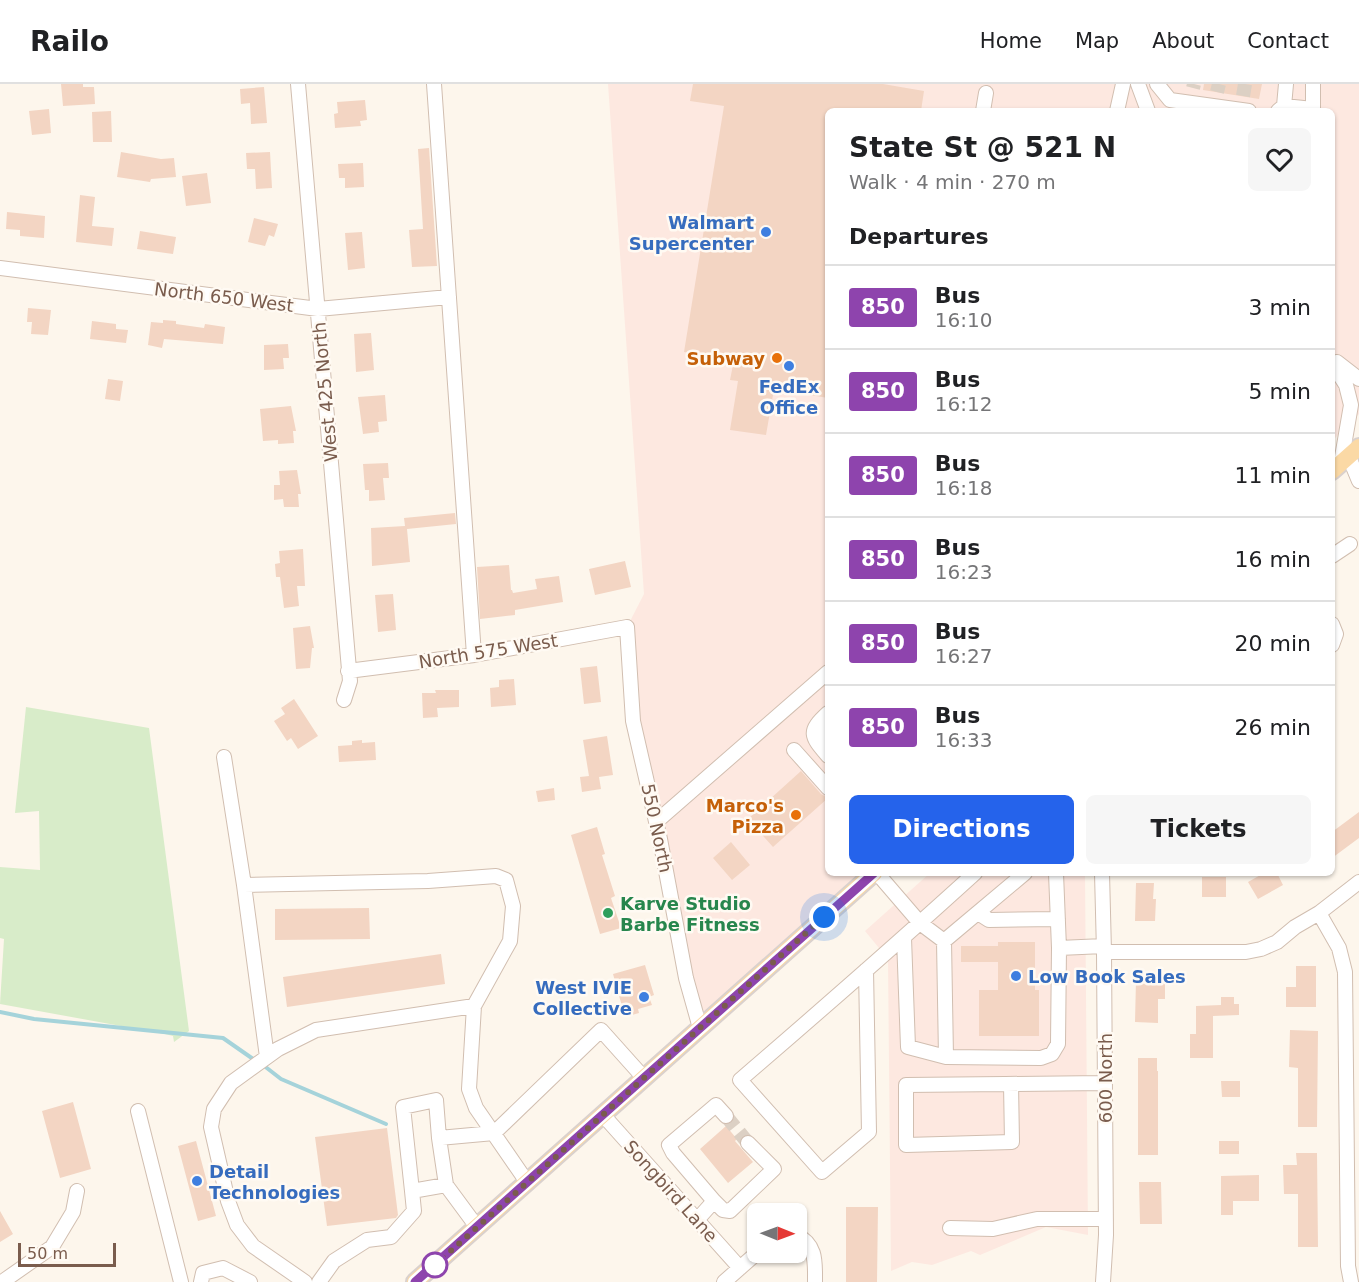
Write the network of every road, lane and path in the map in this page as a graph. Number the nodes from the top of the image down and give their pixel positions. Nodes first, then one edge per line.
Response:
1 (298, 84) edge
2 (434, 84) edge
3 (1122, 84) edge
4 (1138, 84) edge
5 (1158, 84) edge
6 (1286, 84) edge
7 (1313, 84) edge
8 (986, 93) dead end
9 (1170, 105) edge
10 (1244, 106) edge
11 (984, 108) edge
12 (1118, 108) edge
13 (1148, 108) edge
14 (1281, 108) edge
15 (1313, 108) edge
16 (0, 268) edge
17 (449, 297) junction
18 (318, 309) junction
19 (1335, 363) edge
20 (1335, 366) edge
21 (1359, 379) edge
22 (1345, 460) edge
23 (1359, 481) edge
24 (1350, 544) dead end
25 (1335, 554) edge
26 (627, 627) joint
27 (474, 655) junction
28 (348, 671) junction
29 (825, 675) edge
30 (344, 700) dead end
31 (825, 716) edge
32 (794, 750) dead end
33 (825, 753) edge
34 (224, 757) dead end
35 (825, 785) edge
36 (656, 822) junction
37 (872, 876) edge
38 (878, 876) edge
39 (972, 876) edge
40 (1020, 876) edge
41 (1056, 876) edge
42 (1102, 876) edge
43 (1359, 882) edge
44 (244, 885) junction
45 (978, 912) junction
46 (1319, 913) junction
47 (1058, 919) junction
48 (920, 923) junction
49 (904, 938) junction
50 (944, 941) junction
51 (1059, 948) junction
52 (1104, 949) junction
53 (866, 970) junction
54 (474, 1006) junction
55 (700, 1028) junction
56 (267, 1057) junction
57 (946, 1057) junction
58 (644, 1078) junction
59 (1105, 1083) junction
60 (1011, 1084) junction
61 (138, 1111) dead end
62 (603, 1115) junction
63 (726, 1116) dead end
64 (494, 1133) junction
65 (439, 1138) junction
66 (748, 1143) tunnel mouth
67 (527, 1182) junction
68 (446, 1185) junction
69 (77, 1191) dead end
70 (412, 1191) junction
71 (714, 1201) junction
72 (1106, 1219) junction
73 (697, 1220) junction
74 (477, 1227) junction
75 (950, 1228) dead end
76 (807, 1241) edge
77 (747, 1262) edge
78 (740, 1268) junction
79 (201, 1281) edge
80 (2, 1282) edge
81 (183, 1282) edge
82 (250, 1282) edge
83 (304, 1282) edge
84 (320, 1282) edge
85 (415, 1282) edge
86 (724, 1282) edge
87 (815, 1282) edge
88 (1103, 1282) edge
89 (1351, 1282) edge

1 - 18 street, West 425 North
2 - 17 street
3 - 12 street
4 - 13 street
5 - 9 street
6 - 14 street
7 - 15 street
8 - 11 street
9 - 10 street
16 - 18 street, North 650 West
17 - 18 street, North 650 West
17 - 27 street
18 - 28 street, West 425 North
19 - 21 street
20 - 22 street
22 - 23 street
24 - 25 street
26 - 27 street, North 575 West
26 - 36 street, 550 North
27 - 28 street, North 575 West
28 - 30 street, West 425 North
29 - 36 street
31 - 33 street
32 - 35 street
34 - 44 street
36 - 55 street, 550 North
37 - 55 main road
38 - 48 street
39 - 48 street
40 - 45 street
41 - 47 street
42 - 52 street, 600 North
43 - 46 street
44 - 54 street
44 - 56 street
45 - 47 street
45 - 50 street
46 - 52 street
46 - 89 street
47 - 51 street
48 - 49 street
48 - 50 street
49 - 53 street
49 - 57 street
50 - 57 street
51 - 52 street
51 - 57 street
52 - 59 street, 600 North
53 - 53 street
54 - 56 street
54 - 64 street
55 - 58 main road
56 - 83 street
58 - 62 main road
58 - 64 street
59 - 60 street
59 - 72 street, 600 North
60 - 60 street
61 - 81 street
62 - 67 main road
62 - 73 street, Songbird Lane
63 - 71 street
64 - 65 street
64 - 67 street
65 - 68 street
65 - 70 street
66 - 71 street
67 - 74 main road
68 - 70 street
68 - 74 street
69 - 80 street
70 - 84 street
71 - 73 street
72 - 75 street
72 - 88 street, 600 North
73 - 78 street, Songbird Lane
74 - 85 main road
76 - 87 street
77 - 78 street
78 - 86 street
79 - 81 street
79 - 82 street

